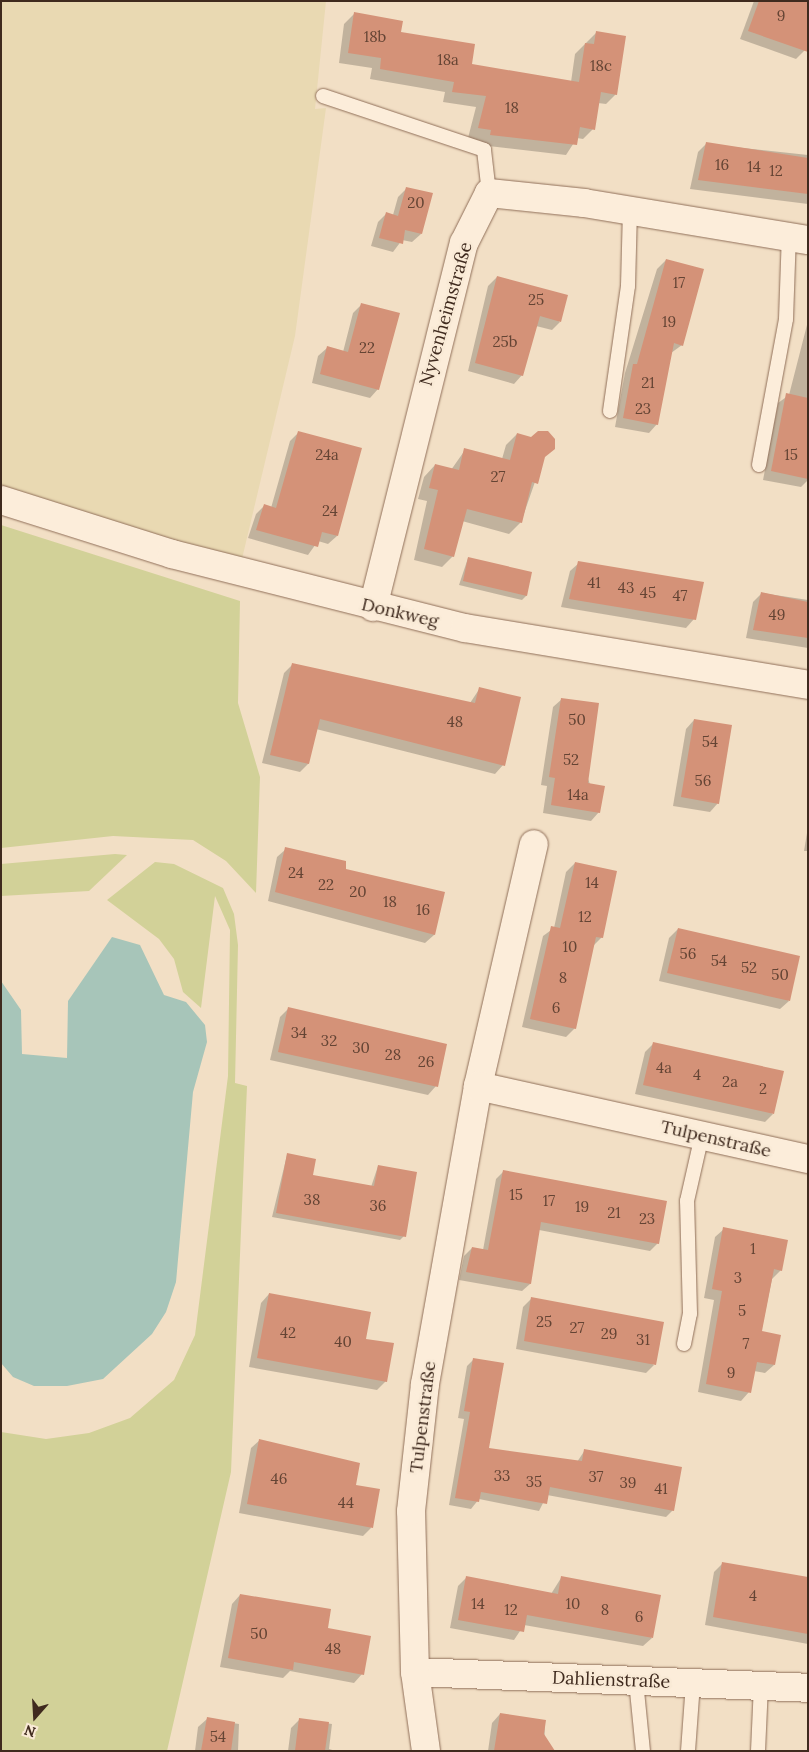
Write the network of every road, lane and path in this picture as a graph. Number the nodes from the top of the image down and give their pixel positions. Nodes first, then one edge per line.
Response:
1 (324, 96) dead end
2 (489, 193) junction
3 (630, 211) junction
4 (798, 237) edge
5 (610, 411) dead end
6 (759, 465) dead end
7 (1, 500) edge
8 (373, 607) junction
9 (808, 685) edge
10 (534, 844) dead end
11 (478, 1086) junction
12 (702, 1135) junction
13 (808, 1159) edge
14 (684, 1344) dead end
15 (415, 1672) junction
16 (636, 1681) junction
17 (693, 1683) junction
18 (761, 1686) junction
19 (808, 1688) edge
20 (426, 1751) edge
21 (643, 1751) edge
22 (688, 1751) edge
23 (758, 1751) edge

1 - 2 lane
2 - 3 street
2 - 8 street, Nyvenheimstraße
3 - 4 street
3 - 5 lane
4 - 6 lane
7 - 8 street, Donkweg
8 - 9 street, Donkweg
10 - 11 street, Tulpenstraße
11 - 12 street, Tulpenstraße
11 - 15 street, Tulpenstraße
12 - 13 street, Tulpenstraße
12 - 14 lane
15 - 16 street, Dahlienstraße
15 - 20 street, Tulpenstraße
16 - 17 street, Dahlienstraße
16 - 21 lane
17 - 18 street, Dahlienstraße
17 - 22 lane
18 - 19 street, Dahlienstraße
18 - 23 lane

